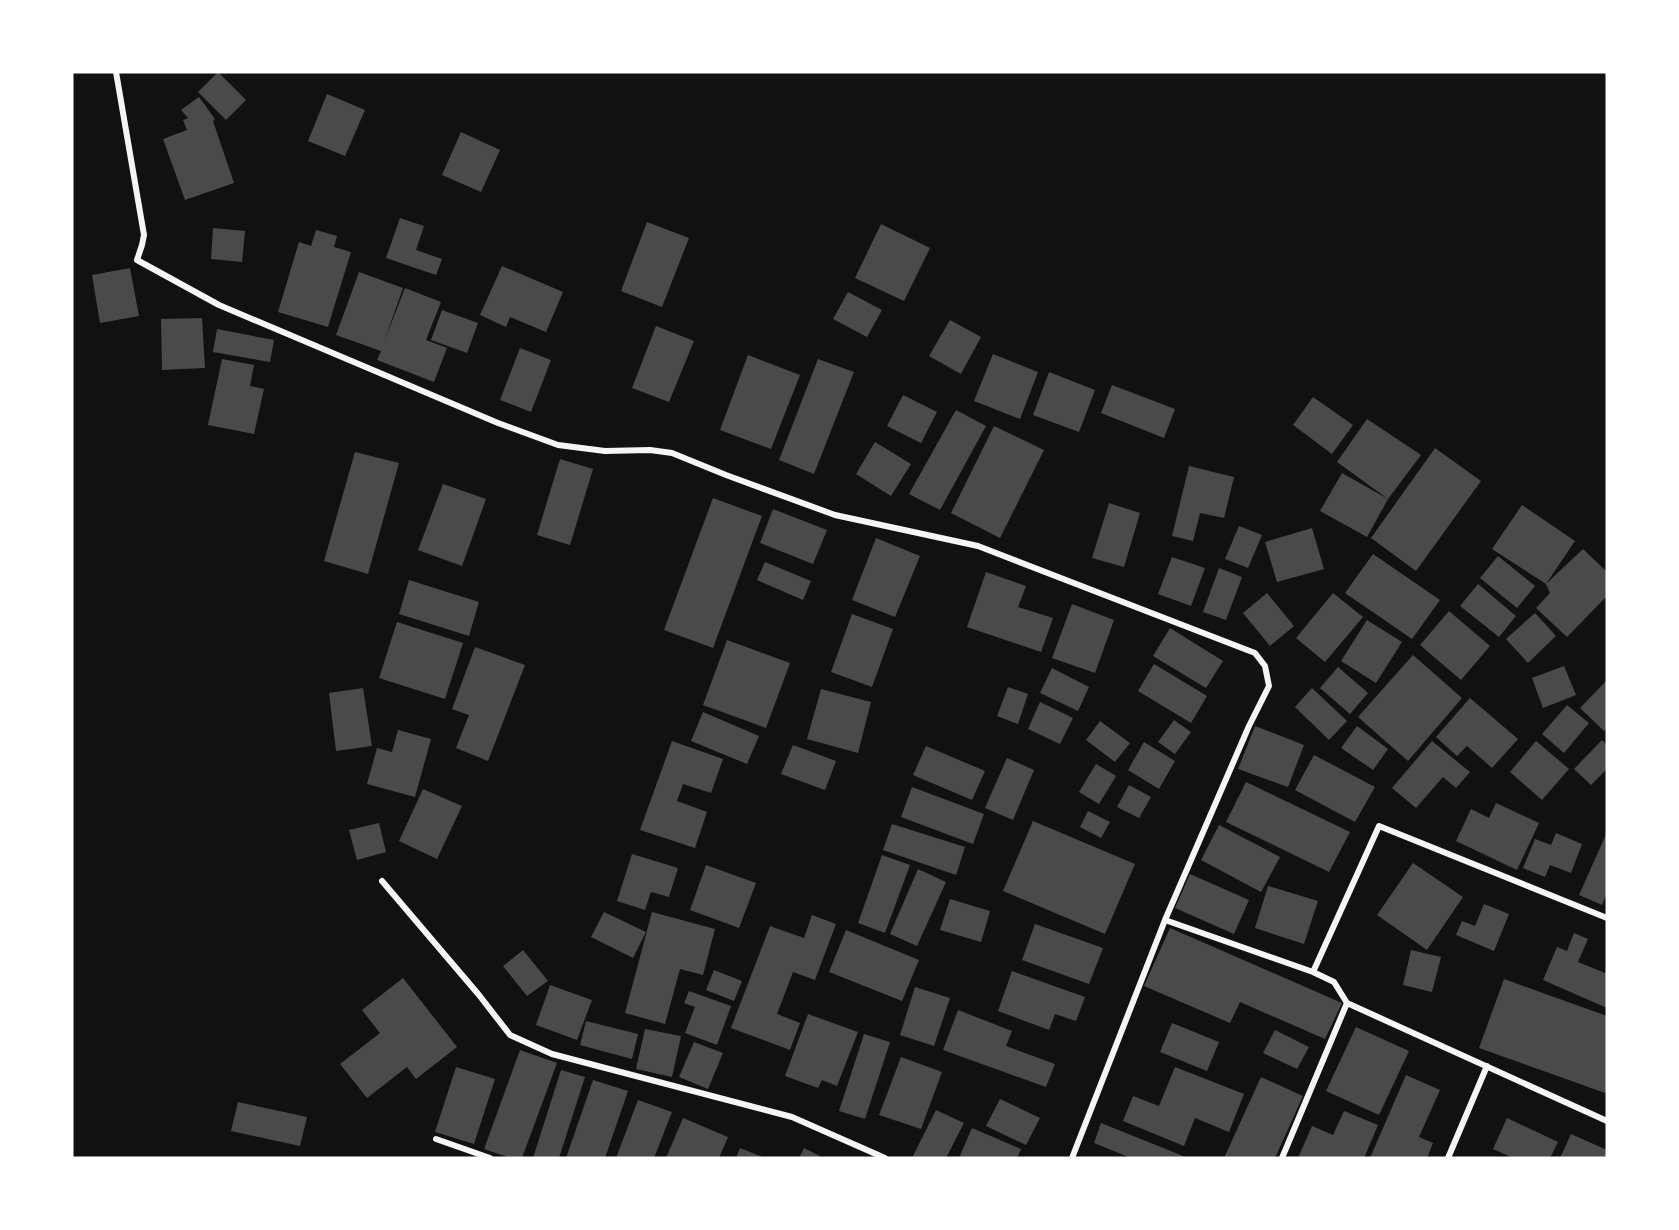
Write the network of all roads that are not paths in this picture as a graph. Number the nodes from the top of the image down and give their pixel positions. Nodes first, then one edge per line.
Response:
1 (116, 72) edge
2 (382, 881) dead end
3 (1607, 918) edge
4 (1165, 920) junction
5 (1313, 972) junction
6 (1347, 1003) junction
7 (1487, 1066) junction
8 (1607, 1121) edge
9 (436, 1139) dead end
10 (490, 1158) edge
11 (885, 1158) edge
12 (1072, 1158) edge
13 (1281, 1158) edge
14 (1448, 1158) edge

1 - 4 street
2 - 11 street
3 - 5 street
4 - 5 street
4 - 12 street
5 - 6 street
6 - 7 street
6 - 13 street
7 - 8 street
7 - 14 street
9 - 10 street

